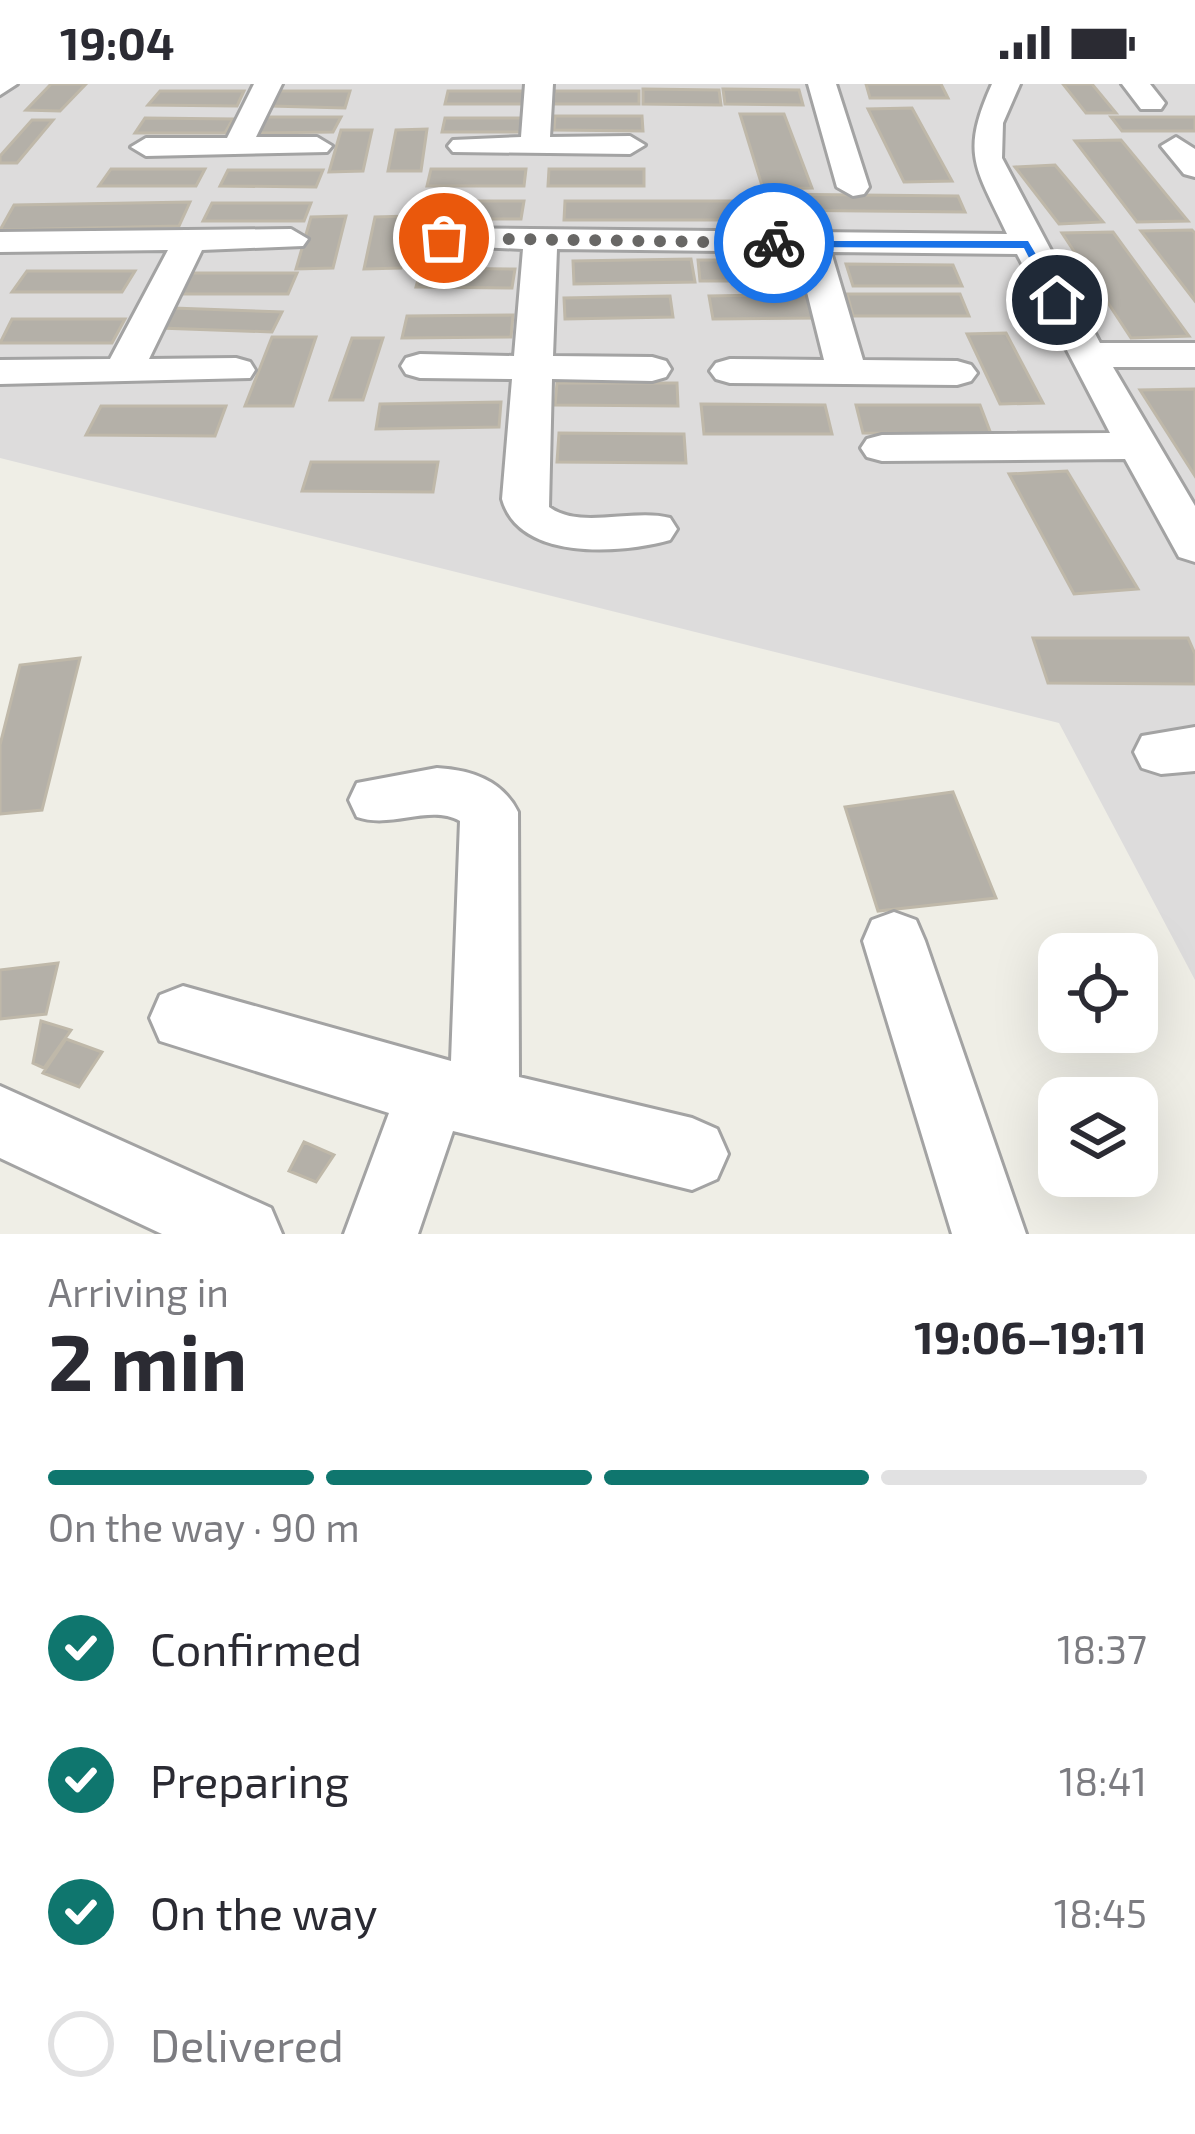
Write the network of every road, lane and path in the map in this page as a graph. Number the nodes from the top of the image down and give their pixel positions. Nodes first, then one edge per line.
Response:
1 (268, 84) edge
2 (539, 84) edge
3 (822, 84) edge
4 (1000, 85) edge
5 (535, 145) junction
6 (237, 146) junction
7 (317, 146) dead end
8 (463, 146) dead end
9 (630, 146) dead end
10 (146, 147) dead end
11 (853, 187) dead end
12 (291, 238) dead end
13 (444, 238) dead end
14 (190, 240) junction
15 (541, 240) junction
16 (0, 242) edge
17 (812, 244) junction
18 (1028, 244) junction
19 (1089, 355) junction
20 (1195, 355) edge
21 (420, 366) dead end
22 (535, 368) junction
23 (652, 369) dead end
24 (124, 370) junction
25 (236, 370) dead end
26 (730, 371) dead end
27 (0, 372) edge
28 (957, 373) dead end
29 (847, 374) junction
30 (1140, 446) junction
31 (882, 448) dead end
32 (653, 529) dead end
33 (1195, 546) edge
34 (377, 800) dead end
35 (894, 941) dead end
36 (183, 1018) dead end
37 (458, 1096) junction
38 (0, 1121) edge
39 (692, 1154) dead end
40 (245, 1234) edge
41 (381, 1234) edge
42 (989, 1234) edge

1 - 6 street
2 - 5 street
3 - 11 street
4 - 18 street
5 - 8 street
5 - 9 street
6 - 7 street
6 - 10 street
12 - 14 street
13 - 15 street
14 - 16 street
14 - 24 street
15 - 17 street
15 - 22 street
17 - 18 street
17 - 29 street
18 - 19 street
19 - 20 street
19 - 30 street
21 - 22 street
22 - 23 street
22 - 32 street
24 - 25 street
24 - 27 street
26 - 29 street
28 - 29 street
30 - 31 street
30 - 33 street
34 - 37 street
35 - 42 street
36 - 37 street
37 - 39 street
37 - 41 street
38 - 40 street

